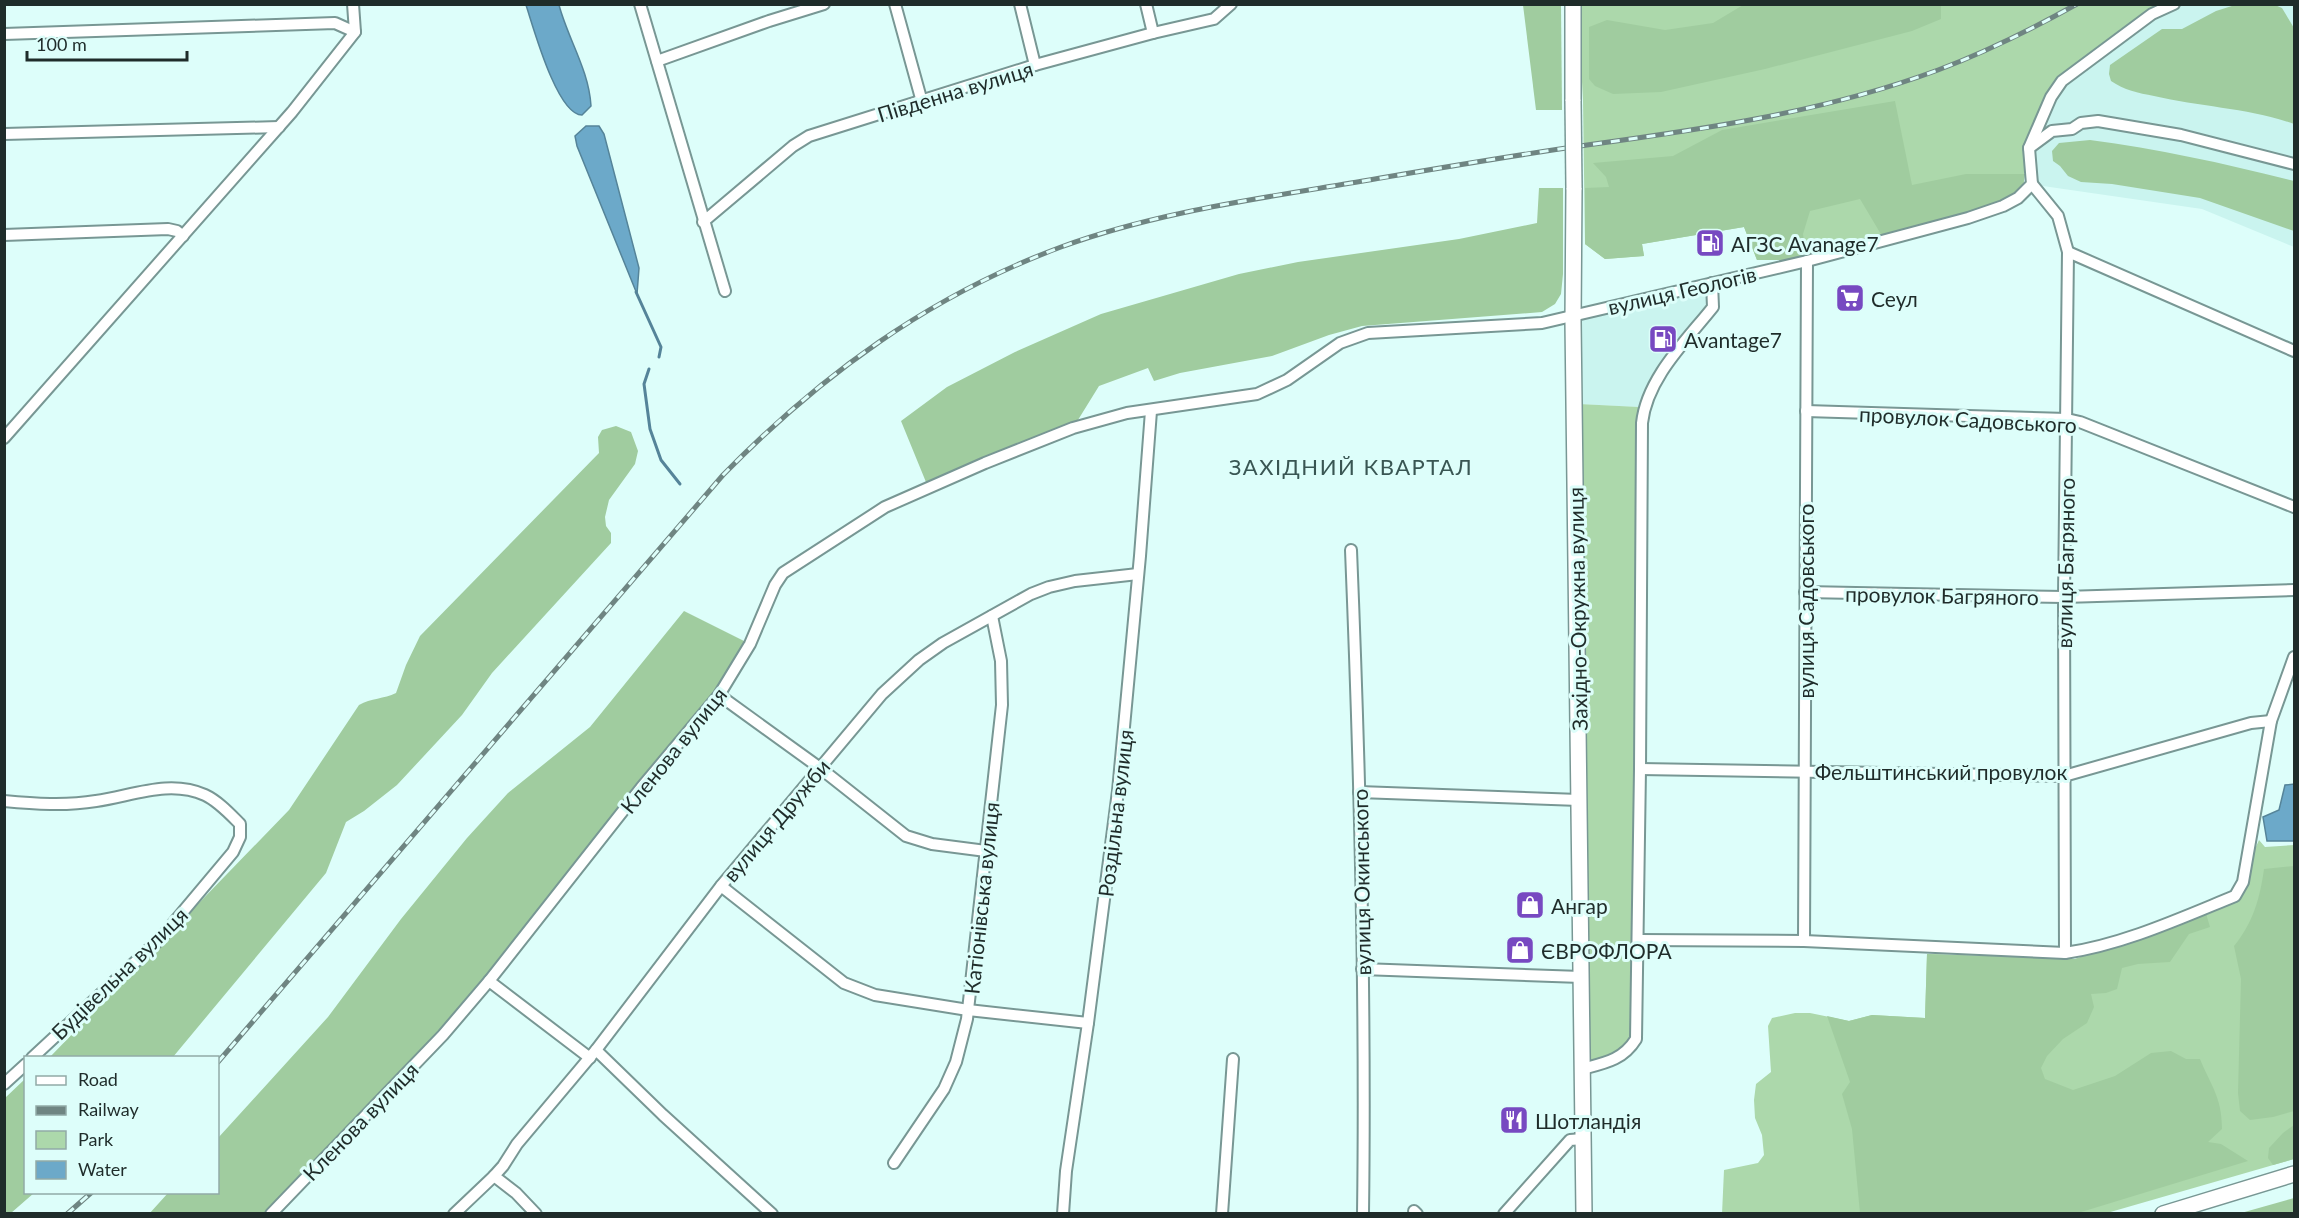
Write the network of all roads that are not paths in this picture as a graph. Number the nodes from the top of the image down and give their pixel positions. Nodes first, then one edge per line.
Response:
1 (353, 4) edge
2 (640, 4) edge
3 (824, 4) edge
4 (895, 4) edge
5 (1020, 4) edge
6 (1146, 4) edge
7 (1573, 4) edge
8 (2174, 4) edge
9 (1231, 6) edge
10 (355, 32) junction
11 (1153, 33) junction
12 (4, 34) edge
13 (657, 61) junction
14 (1035, 65) junction
15 (922, 102) junction
16 (279, 127) junction
17 (4, 135) edge
18 (2029, 148) junction
19 (2295, 164) edge
20 (2032, 184) junction
21 (703, 222) junction
22 (4, 235) edge
23 (183, 236) junction
24 (2068, 252) junction
25 (1807, 261) junction
26 (1712, 283) junction
27 (725, 291) dead end
28 (1573, 316) junction
29 (2295, 351) edge
30 (1150, 411) junction
31 (1806, 411) junction
32 (2067, 419) junction
33 (4, 438) edge
34 (2295, 507) edge
35 (1351, 550) dead end
36 (1138, 574) junction
37 (2295, 590) edge
38 (1805, 592) junction
39 (2064, 597) junction
40 (992, 616) junction
41 (2295, 657) edge
42 (719, 695) junction
43 (2271, 721) junction
44 (820, 768) junction
45 (1640, 768) junction
46 (1805, 770) junction
47 (2064, 776) junction
48 (1359, 792) junction
49 (1579, 800) junction
50 (4, 801) edge
51 (986, 851) junction
52 (721, 886) junction
53 (1638, 940) junction
54 (1804, 941) junction
55 (2065, 953) junction
56 (1362, 969) junction
57 (1581, 977) junction
58 (489, 981) junction
59 (968, 1010) junction
60 (1088, 1023) junction
61 (593, 1054) junction
62 (34, 1056) edge
63 (1233, 1059) dead end
64 (24, 1066) edge
65 (1582, 1069) junction
66 (4, 1084) edge
67 (1583, 1139) junction
68 (894, 1162) dead end
69 (2295, 1174) edge
70 (494, 1176) junction
71 (271, 1214) edge
72 (454, 1214) edge
73 (536, 1214) edge
74 (772, 1214) edge
75 (1063, 1214) edge
76 (1222, 1214) edge
77 (1363, 1214) edge
78 (1504, 1214) edge
79 (1584, 1214) edge
80 (2163, 1214) edge

1 - 10 street
2 - 13 street
3 - 13 street
4 - 15 street
5 - 14 street
6 - 11 street
7 - 28 main road, Західно-Окружна вулиця, bridge
8 - 18 street
9 - 11 street, Південна вулиця
10 - 12 street
10 - 16 street
11 - 14 street, Південна вулиця
13 - 21 street
14 - 15 street, Південна вулиця
15 - 21 street, Південна вулиця
16 - 17 street
16 - 23 street
18 - 19 street
18 - 20 street
20 - 24 street, вулиця Багряного
20 - 25 street, вулиця Геологів
21 - 27 street
22 - 23 street
23 - 33 street
24 - 29 street
24 - 32 street, вулиця Багряного
25 - 26 street, вулиця Геологів
25 - 31 street, вулиця Садовського
26 - 28 street, вулиця Геологів
26 - 45 street
28 - 30 street, вулиця Геологів
28 - 49 main road, Західно-Окружна вулиця
30 - 36 street, Роздільна вулиця
30 - 42 street, Кленова вулиця
31 - 32 street, провулок Садовського
31 - 38 street, вулиця Садовського
32 - 34 street, провулок Садовського
32 - 39 street, вулиця Багряного
35 - 48 street, вулиця Окинського
36 - 40 street, вулиця Дружби
36 - 60 street, Роздільна вулиця
37 - 39 street, провулок Багряного
38 - 39 street, провулок Багряного
38 - 46 street, вулиця Садовського
39 - 47 street, вулиця Багряного
40 - 44 street, вулиця Дружби
40 - 51 street, Катіонівська вулиця
41 - 43 street
42 - 44 street
42 - 58 street, Кленова вулиця
43 - 47 street, Фельштинський провулок
43 - 55 street
44 - 51 street
44 - 52 street, вулиця Дружби
45 - 46 street, Фельштинський провулок
45 - 53 street
46 - 47 street, Фельштинський провулок
46 - 54 street, вулиця Садовського
47 - 55 street, вулиця Багряного
48 - 49 street
48 - 56 street, вулиця Окинського
49 - 57 main road, Західно-Окружна вулиця
50 - 62 street, Будівельна вулиця
51 - 59 street, Катіонівська вулиця
52 - 59 street
52 - 61 street, вулиця Дружби
53 - 54 street
53 - 65 street
54 - 55 street
56 - 57 street
56 - 77 street, вулиця Окинського
57 - 65 main road, Західно-Окружна вулиця
58 - 61 street
58 - 71 street, Кленова вулиця
59 - 60 street
59 - 68 street, Катіонівська вулиця
60 - 75 street, Роздільна вулиця
61 - 70 street, вулиця Дружби
61 - 74 street
63 - 76 street
64 - 66 street
65 - 67 main road, Західно-Окружна вулиця
67 - 78 street
67 - 79 main road, Західно-Окружна вулиця
69 - 80 main road
70 - 72 street, вулиця Дружби
70 - 73 street

